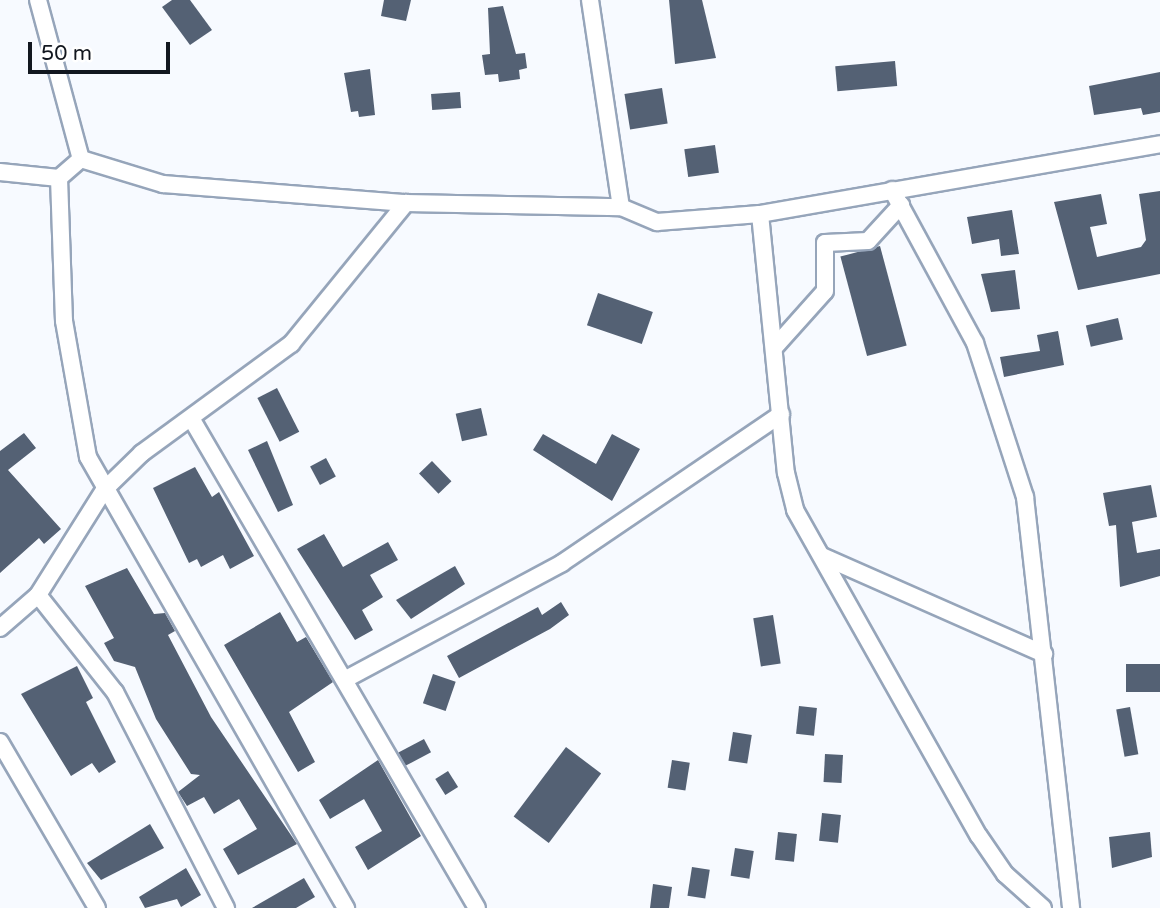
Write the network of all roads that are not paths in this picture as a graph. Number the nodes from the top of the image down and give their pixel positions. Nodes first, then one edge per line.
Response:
1 (38, 0) edge
2 (590, 0) edge
3 (1160, 145) edge
4 (80, 159) junction
5 (0, 172) edge
6 (60, 178) junction
7 (892, 190) junction
8 (405, 203) junction
9 (901, 205) junction
10 (621, 206) junction
11 (760, 215) junction
12 (774, 348) junction
13 (781, 414) junction
14 (191, 418) junction
15 (104, 490) junction
16 (822, 556) junction
17 (38, 595) junction
18 (0, 628) edge
19 (1044, 654) junction
20 (346, 679) junction
21 (0, 741) edge
22 (97, 908) edge
23 (226, 908) edge
24 (346, 908) edge
25 (477, 908) edge
26 (1043, 908) edge
27 (1071, 908) edge

1 - 4 street
2 - 10 street
3 - 7 street
4 - 6 street
4 - 8 street
5 - 6 street
6 - 15 street
7 - 9 street
7 - 11 street
8 - 10 street
8 - 14 street
9 - 12 street
9 - 19 street
10 - 11 street
11 - 12 street
12 - 13 street
13 - 16 street
13 - 20 street
14 - 15 street
14 - 20 street
15 - 17 street
15 - 24 street
16 - 19 street
16 - 26 street
17 - 18 street
17 - 23 street
19 - 27 street
20 - 25 street
21 - 22 street

